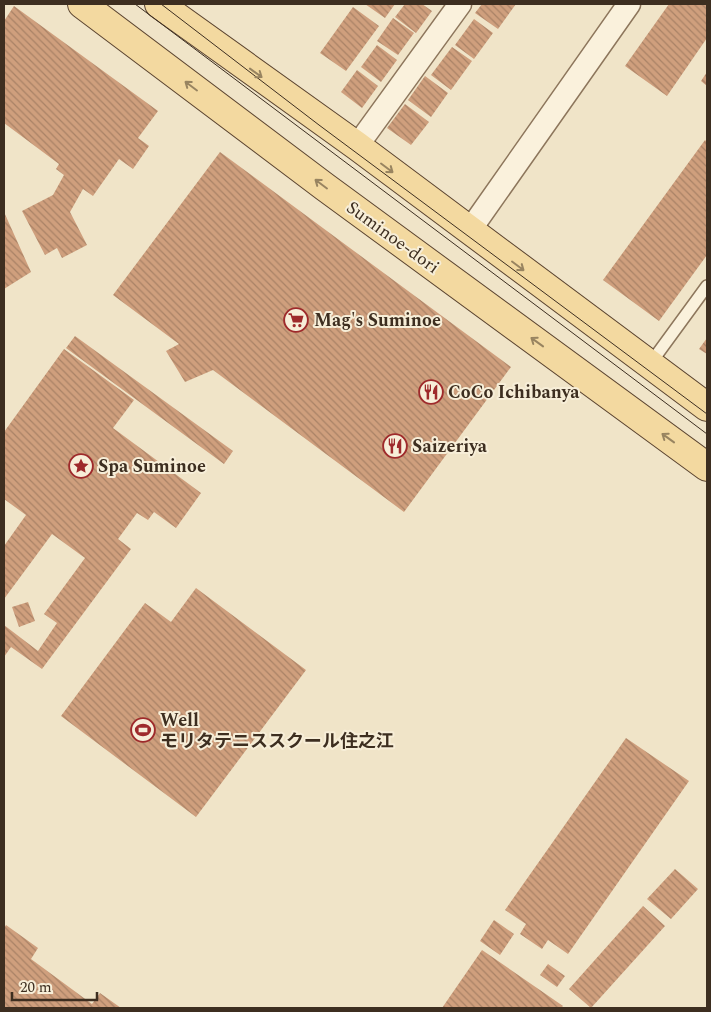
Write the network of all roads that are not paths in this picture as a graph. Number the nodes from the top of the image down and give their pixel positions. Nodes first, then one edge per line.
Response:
1 (82, 4) edge
2 (159, 4) edge
3 (460, 4) edge
4 (629, 4) edge
5 (357, 146) junction
6 (470, 230) junction
7 (707, 286) edge
8 (650, 364) junction
9 (707, 407) edge
10 (707, 467) edge

10 -> 1 main road, Suminoe-dori
2 -> 5 main road
3 - 5 street
4 - 6 street
5 -> 6 main road
6 -> 8 main road
7 - 8 lane
8 - 9 main road

